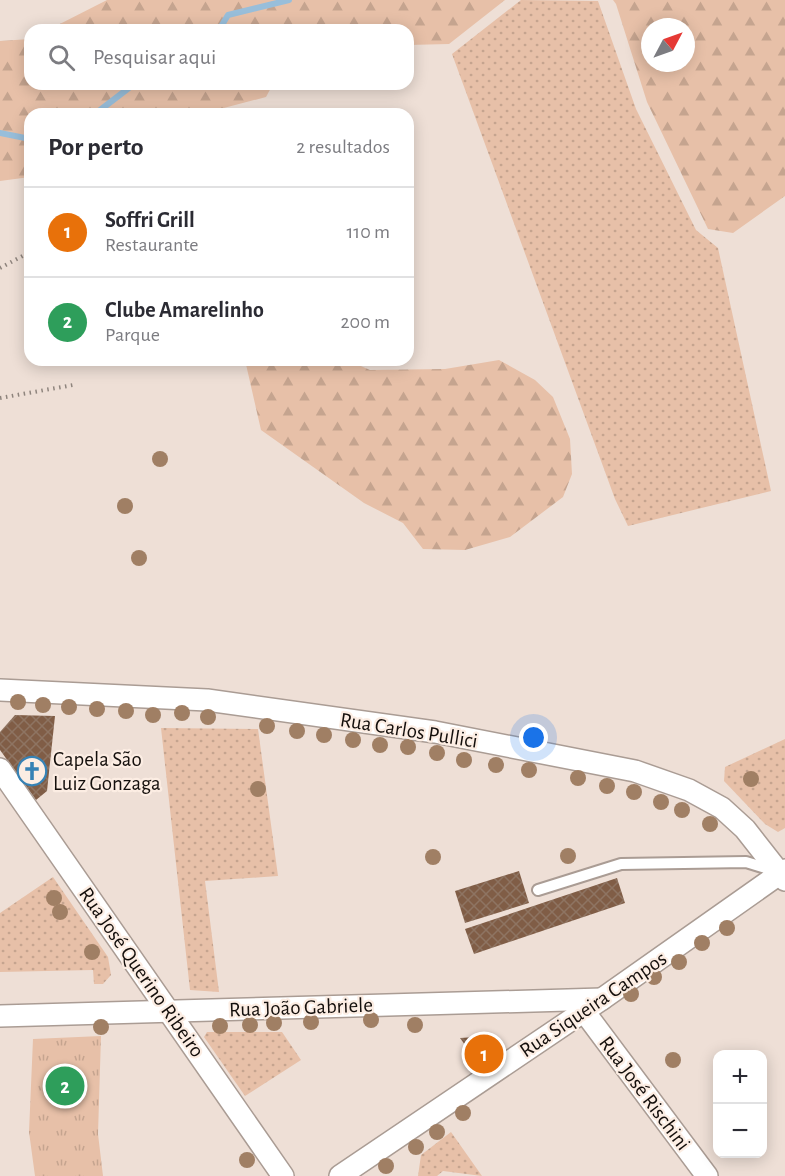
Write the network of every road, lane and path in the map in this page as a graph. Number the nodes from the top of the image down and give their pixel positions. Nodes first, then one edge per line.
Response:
1 (24, 255) edge
2 (0, 268) edge
3 (73, 385) dead end
4 (0, 398) edge
5 (0, 690) edge
6 (0, 769) edge
7 (783, 874) edge
8 (538, 890) dead end
9 (602, 999) junction
10 (583, 1010) junction
11 (169, 1011) junction
12 (0, 1016) edge
13 (283, 1176) edge
14 (340, 1176) edge
15 (708, 1176) edge

1 - 2 path
3 - 4 path
5 - 7 street, Rua Carlos Pullici
6 - 11 street, Rua José Querino Ribeiro
7 - 8 lane
7 - 9 street, Rua Siqueira Campos
9 - 10 street, Rua Siqueira Campos
9 - 11 street, Rua João Gabriele
10 - 14 street, Rua Siqueira Campos
10 - 15 street, Rua José Rischini
11 - 12 street, Rua João Gabriele
11 - 13 street, Rua José Querino Ribeiro

